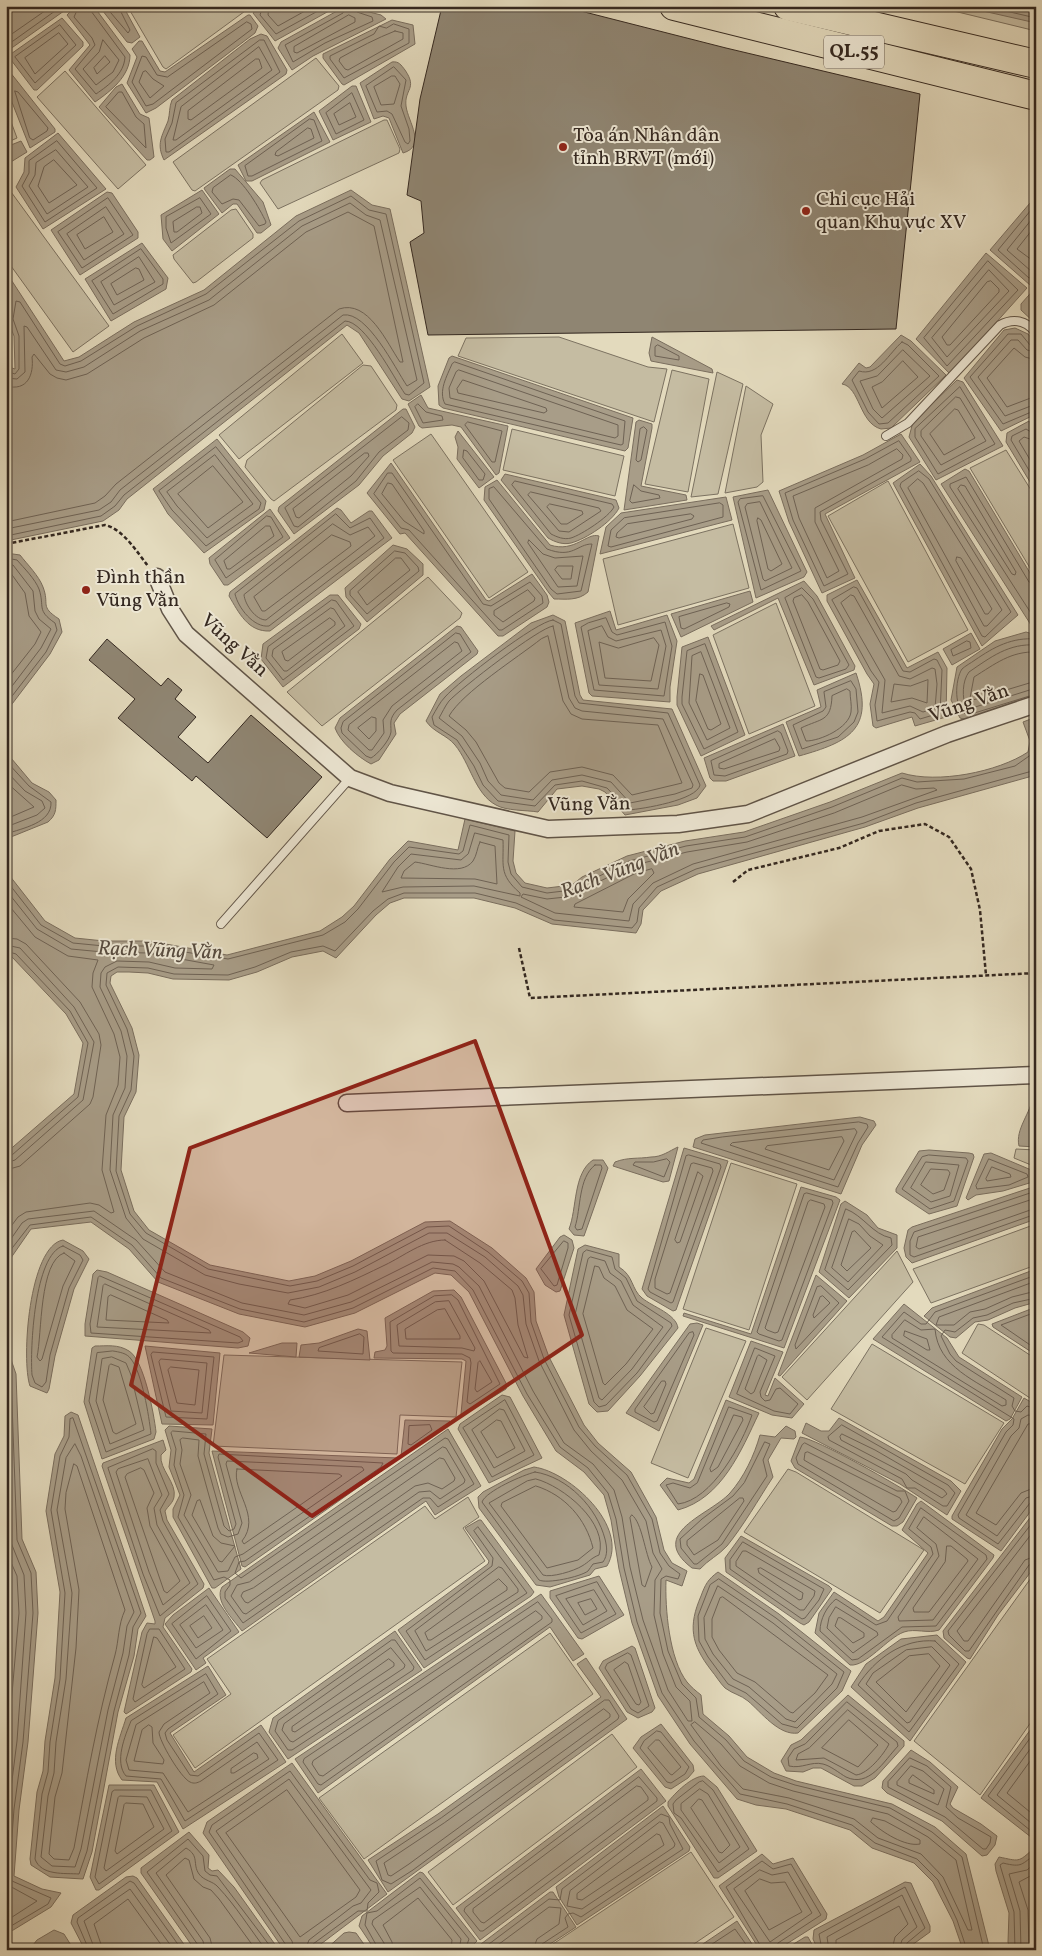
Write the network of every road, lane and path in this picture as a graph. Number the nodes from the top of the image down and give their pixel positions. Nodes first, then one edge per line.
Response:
1 (674, 6) edge
2 (788, 6) edge
3 (1036, 64) edge
4 (1036, 96) edge
5 (1036, 333) edge
6 (886, 436) dead end
7 (6, 544) edge
8 (157, 577) joint
9 (1036, 704) edge
10 (350, 778) junction
11 (733, 882) dead end
12 (221, 924) dead end
13 (520, 948) dead end
14 (1036, 973) edge
15 (986, 975) junction
16 (1036, 1075) edge
17 (347, 1103) dead end

1 - 4 highway, QL.55
2 - 3 highway, QL.55
5 - 6 lane
7 - 8 path
8 - 10 street, Vũng Vằn
9 - 10 street, Vũng Vằn
10 - 12 lane
11 - 15 path
13 - 15 path
14 - 15 path
16 - 17 street

